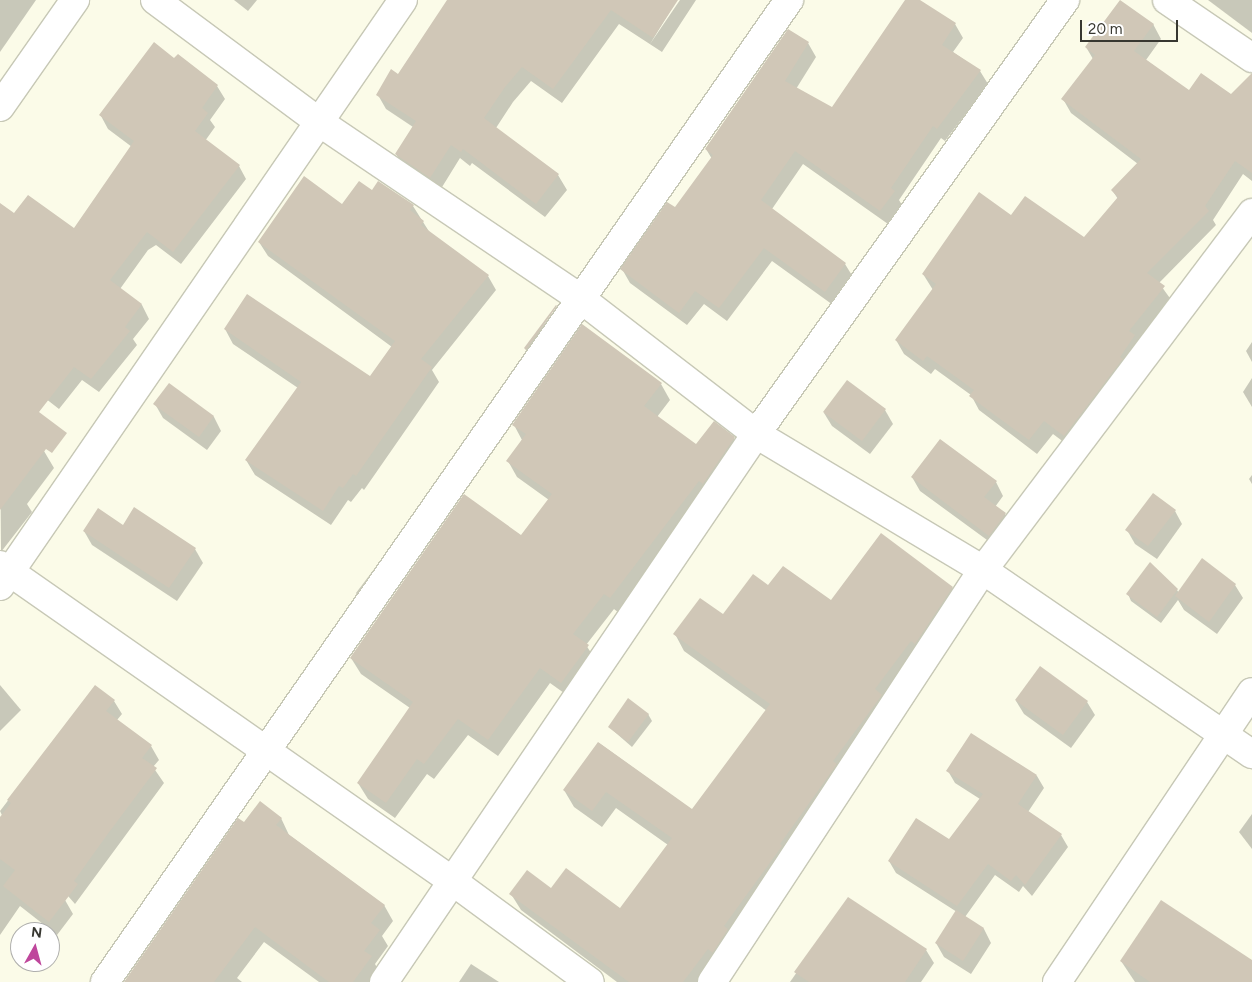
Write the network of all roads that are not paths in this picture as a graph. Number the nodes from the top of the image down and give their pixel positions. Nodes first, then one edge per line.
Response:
1 (75, 0) edge
2 (155, 0) edge
3 (402, 0) edge
4 (789, 0) edge
5 (1065, 0) edge
6 (1167, 0) edge
7 (1252, 58) edge
8 (0, 107) edge
9 (319, 122) junction
10 (1252, 213) edge
11 (581, 299) junction
12 (756, 434) junction
13 (983, 570) junction
14 (3, 574) edge
15 (1252, 692) edge
16 (1223, 733) junction
17 (265, 752) junction
18 (1252, 754) edge
19 (451, 880) junction
20 (105, 982) edge
21 (384, 982) edge
22 (590, 982) edge
23 (712, 982) edge
24 (1058, 982) edge

1 - 8 street
2 - 9 street
3 - 9 street
4 - 11 street
5 - 12 street
6 - 7 street
9 - 11 street
9 - 14 street
10 - 13 street
11 - 12 street
11 - 17 street
12 - 13 street
12 - 19 street
13 - 16 street
13 - 23 street
14 - 17 street
15 - 16 street
16 - 18 street
16 - 24 street
17 - 19 street
17 - 20 street
19 - 21 street
19 - 22 street

